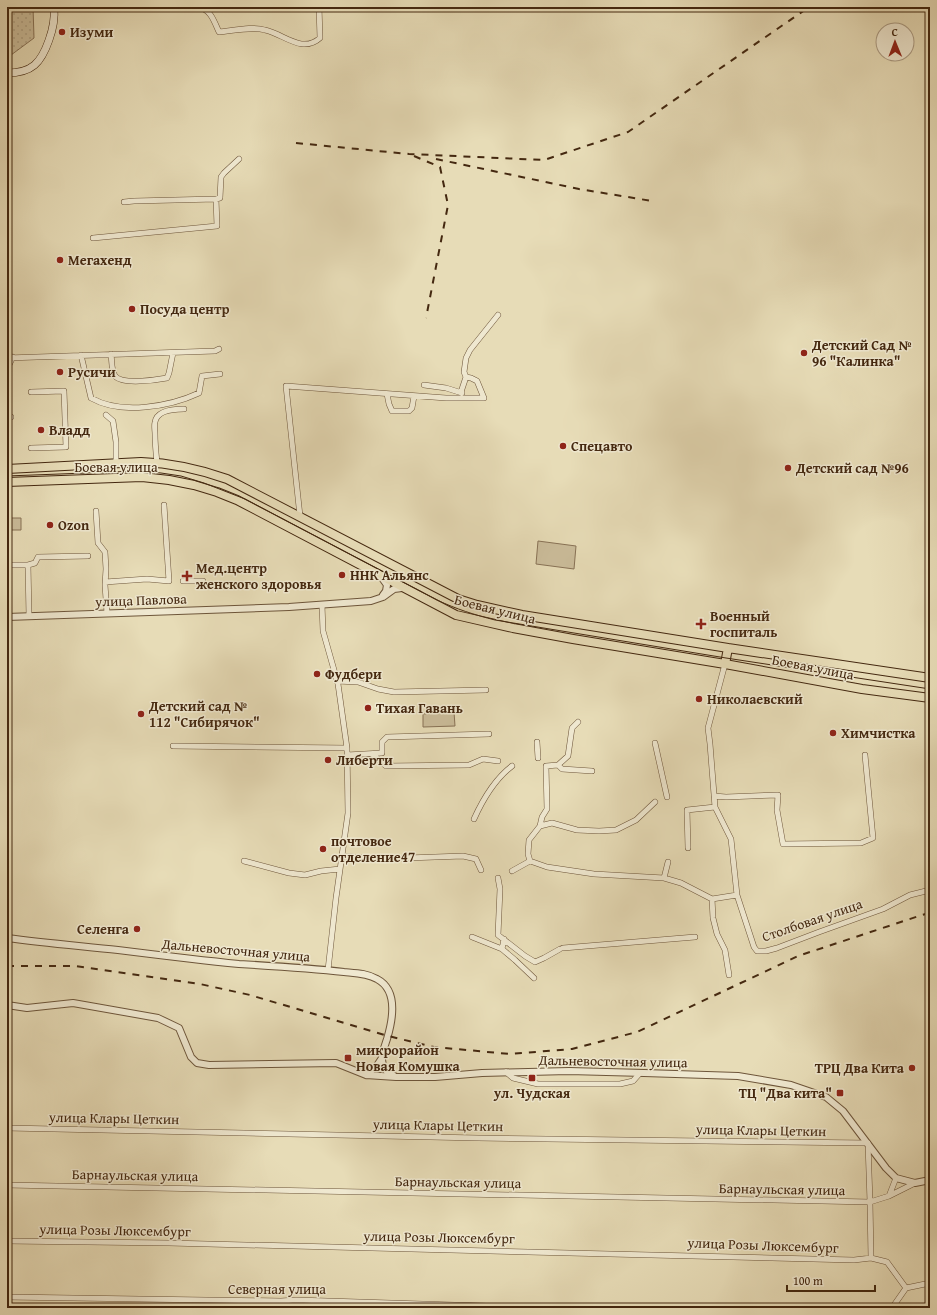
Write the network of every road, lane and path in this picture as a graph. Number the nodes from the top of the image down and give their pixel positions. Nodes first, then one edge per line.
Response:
1 (54, 7) edge
2 (199, 7) edge
3 (320, 7) edge
4 (7, 73) edge
5 (239, 160) dead end
6 (216, 199) junction
7 (124, 202) dead end
8 (93, 238) dead end
9 (498, 314) dead end
10 (219, 349) dead end
11 (173, 353) junction
12 (111, 354) junction
13 (81, 355) junction
14 (10, 358) edge
15 (7, 369) edge
16 (220, 374) dead end
17 (466, 377) junction
18 (424, 385) dead end
19 (31, 392) dead end
20 (461, 392) junction
21 (387, 394) junction
22 (414, 396) junction
23 (467, 399) junction
24 (184, 410) dead end
25 (106, 415) dead end
26 (31, 448) dead end
27 (116, 463) junction
28 (157, 463) junction
29 (7, 469) edge
30 (7, 482) edge
31 (164, 505) dead end
32 (96, 511) dead end
33 (300, 516) junction
34 (88, 556) dead end
35 (7, 565) edge
36 (28, 565) junction
37 (382, 578) junction
38 (183, 581) dead end
39 (203, 581) dead end
40 (105, 582) junction
41 (402, 588) junction
42 (371, 601) junction
43 (322, 605) junction
44 (107, 614) junction
45 (29, 616) junction
46 (7, 617) edge
47 (728, 648) junction
48 (725, 664) junction
49 (930, 678) edge
50 (337, 681) junction
51 (486, 690) dead end
52 (930, 698) edge
53 (578, 722) dead end
54 (489, 734) dead end
55 (537, 742) dead end
56 (655, 743) dead end
57 (173, 746) dead end
58 (347, 748) junction
59 (372, 754) junction
60 (347, 755) junction
61 (865, 755) dead end
62 (538, 758) dead end
63 (498, 761) dead end
64 (558, 765) junction
65 (512, 766) dead end
66 (592, 771) dead end
67 (714, 796) junction
68 (667, 797) dead end
69 (655, 802) dead end
70 (715, 807) junction
71 (474, 819) dead end
72 (540, 826) junction
73 (688, 848) dead end
74 (342, 856) junction
75 (530, 860) junction
76 (244, 861) dead end
77 (668, 862) dead end
78 (340, 869) junction
79 (481, 870) dead end
80 (512, 870) dead end
81 (498, 878) dead end
82 (664, 878) junction
83 (930, 890) edge
84 (737, 895) junction
85 (712, 899) junction
86 (472, 937) dead end
87 (7, 938) edge
88 (695, 938) dead end
89 (504, 939) junction
90 (502, 949) junction
91 (328, 970) junction
92 (729, 975) dead end
93 (534, 978) dead end
94 (7, 1005) edge
95 (382, 1058) junction
96 (506, 1072) junction
97 (640, 1072) junction
98 (366, 1075) junction
99 (396, 1077) junction
100 (7, 1128) edge
101 (868, 1143) junction
102 (896, 1178) junction
103 (930, 1180) edge
104 (915, 1183) junction
105 (7, 1185) edge
106 (889, 1196) junction
107 (870, 1202) junction
108 (7, 1241) edge
109 (871, 1258) junction
110 (930, 1283) edge
111 (906, 1288) junction
112 (7, 1297) edge
113 (426, 1306) edge
114 (546, 1308) edge
115 (803, 1308) edge
116 (842, 1308) edge
117 (892, 1308) edge

1 - 4 main road
2 - 3 street
5 - 6 street
6 - 7 street
6 - 8 street
9 - 17 street
10 - 11 street
11 - 12 street
11 - 12 street
12 - 13 street
13 - 14 street
13 - 16 street
14 - 15 street
17 - 20 street
17 - 23 street
18 - 20 street
19 - 26 street
20 - 23 street
21 - 22 street
21 - 22 street
21 - 33 street
22 - 23 street
24 - 28 street
25 - 27 street
27 - 28 main road, Боевая улица
27 - 29 main road, Боевая улица
28 - 33 main road, Боевая улица
30 - 37 main road, Боевая улица
31 - 40 street
32 - 40 street
33 - 47 main road, Боевая улица
34 - 36 street
35 - 36 street
36 - 45 street
37 - 41 main road, Боевая улица
37 - 42 street
38 - 39 street
40 - 44 street
41 - 42 street, улица Павлова
41 - 48 main road, Боевая улица
42 - 43 street, улица Павлова
43 - 44 street, улица Павлова
43 - 50 street
44 - 45 street, улица Павлова
45 - 46 street, улица Павлова
47 - 48 main road, Столбовая улица
47 - 49 main road, Боевая улица
48 - 52 main road, Боевая улица
48 - 67 street, Столбовая улица
50 - 51 street
50 - 58 street
53 - 64 street
54 - 59 street
55 - 62 street
56 - 68 street
57 - 58 street
58 - 60 street
59 - 60 street
59 - 63 street
60 - 74 street
61 - 67 street
64 - 66 street
64 - 72 street
65 - 71 street
67 - 70 street, Столбовая улица
69 - 72 street
70 - 73 street
70 - 84 street, Столбовая улица
72 - 75 street
74 - 78 street
74 - 79 street
75 - 80 street
75 - 82 street
76 - 78 street
77 - 82 street
78 - 91 street
81 - 89 street
82 - 85 street
83 - 84 street, Столбовая улица
84 - 85 street
85 - 92 street
86 - 90 street
87 - 91 street, Дальневосточная улица
88 - 89 street
89 - 90 street
90 - 93 street
91 - 95 street, Дальневосточная улица
94 - 98 street, Дальневосточная улица
95 - 98 street, Дальневосточная улица
95 - 99 street
96 - 97 street, Дальневосточная улица
96 - 97 street
96 - 99 street, Дальневосточная улица
97 - 101 street, Дальневосточная улица
98 - 99 street, Дальневосточная улица
100 - 101 street, улица Клары Цеткин
101 - 102 street
101 - 107 street
102 - 104 street
102 - 106 street
103 - 104 street
104 - 106 street, Барнаульская улица
105 - 107 street, Барнаульская улица
106 - 107 street, Барнаульская улица
107 - 109 street
108 - 109 street, улица Розы Люксембург
109 - 111 street
110 - 111 street
111 - 117 street
112 - 113 street, Северная улица
113 - 114 street, Северная улица
115 - 116 street

